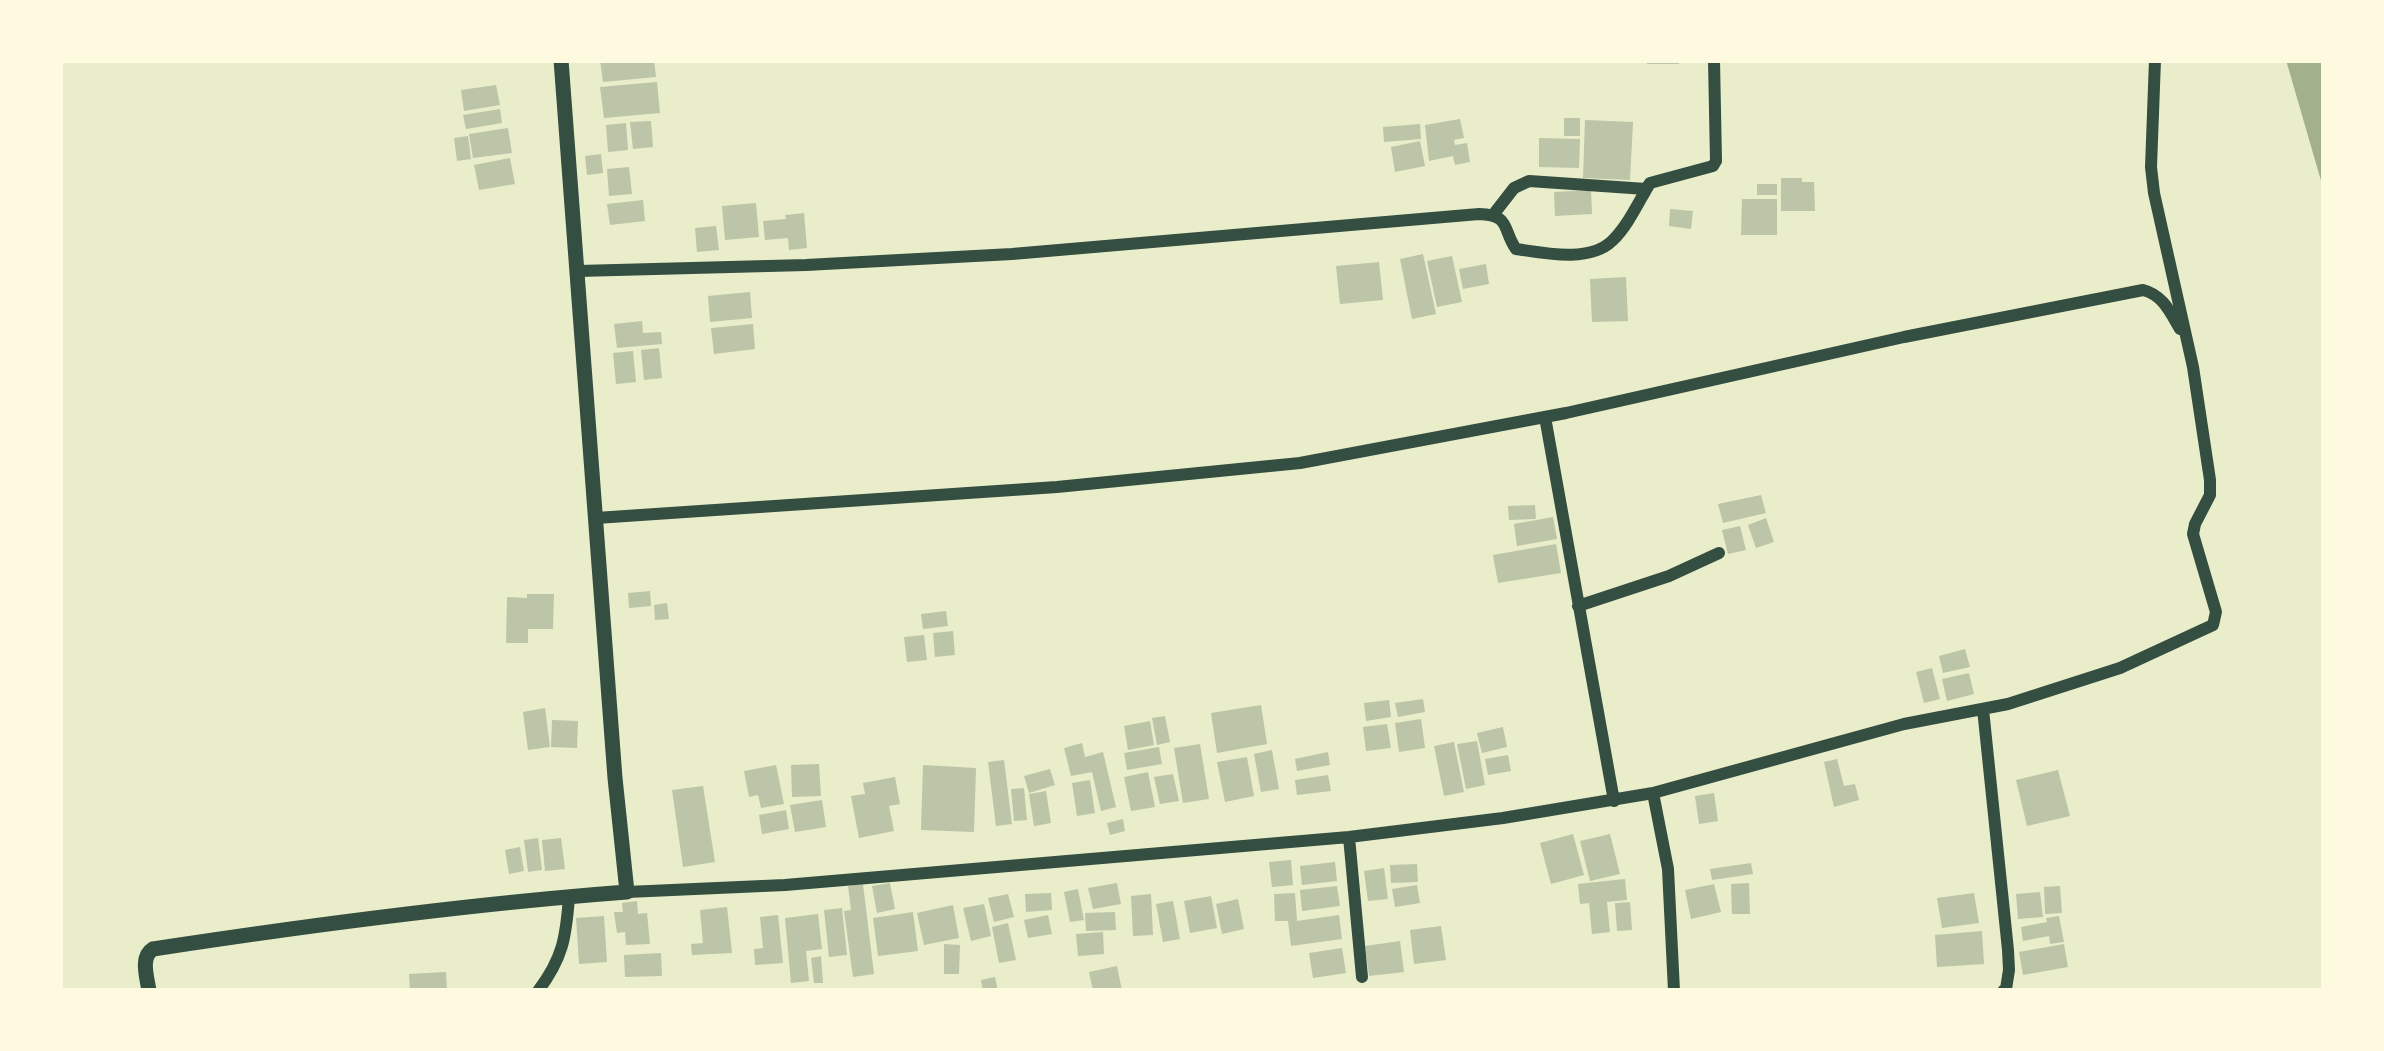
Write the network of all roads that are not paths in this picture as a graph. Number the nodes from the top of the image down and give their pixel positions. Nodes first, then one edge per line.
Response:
1 (561, 60) edge
2 (1714, 60) edge
3 (2156, 60) edge
4 (1646, 188) junction
5 (1493, 214) junction
6 (578, 271) junction
7 (2186, 340) junction
8 (1545, 417) junction
9 (596, 518) junction
10 (1720, 553) dead end
11 (1578, 606) junction
12 (1983, 709) junction
13 (1653, 793) junction
14 (1614, 801) junction
15 (1349, 837) junction
16 (627, 892) junction
17 (569, 896) junction
18 (1362, 977) dead end
19 (149, 991) edge
20 (538, 991) edge
21 (1674, 991) edge
22 (2003, 991) edge

1 - 6 street
2 - 4 street
3 - 7 street
4 - 5 street
4 - 5 street
5 - 6 street
6 - 9 street
7 - 8 street
7 - 12 street
8 - 9 street
8 - 11 street
9 - 16 street
10 - 11 street
11 - 14 street
12 - 13 street
12 - 22 street
13 - 14 street
13 - 21 street
14 - 15 street
15 - 16 street
15 - 18 street
16 - 17 street
17 - 19 street
17 - 20 street

